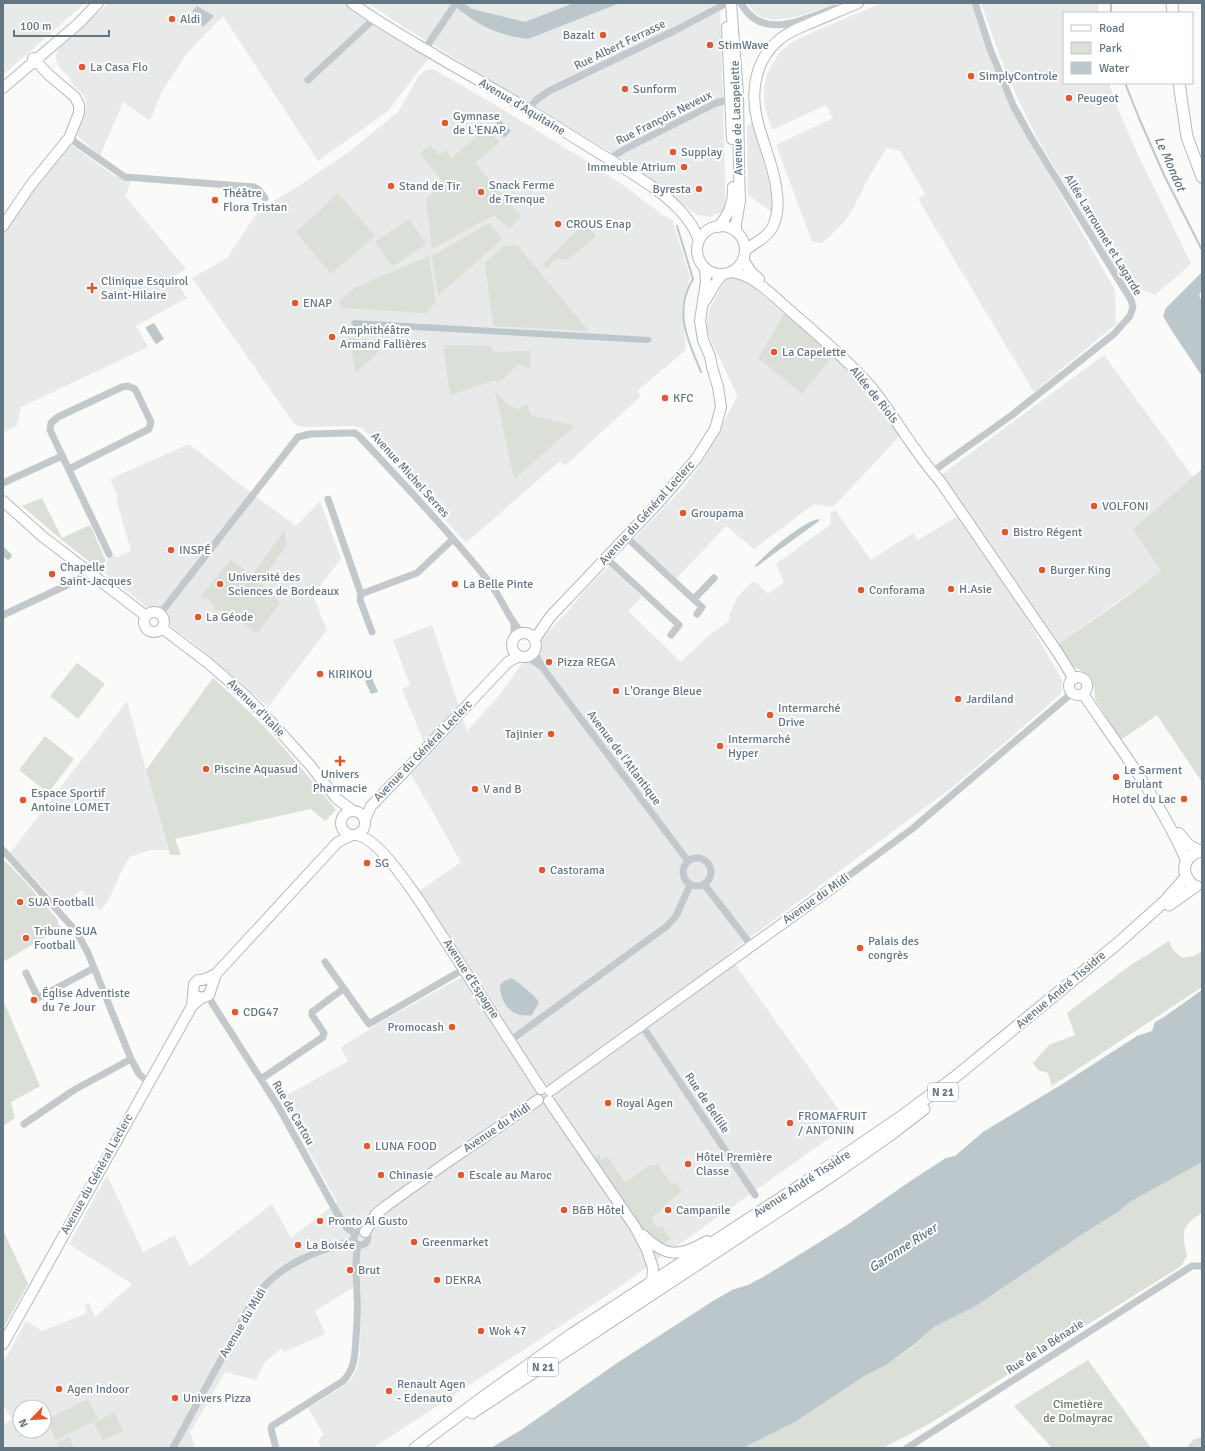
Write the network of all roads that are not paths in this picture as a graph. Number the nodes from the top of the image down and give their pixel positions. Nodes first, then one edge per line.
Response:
1 (97, 3) edge
2 (352, 3) edge
3 (727, 3) edge
4 (741, 3) edge
5 (850, 3) edge
6 (858, 3) edge
7 (975, 3) edge
8 (454, 5) edge
9 (374, 19) junction
10 (63, 28) junction
11 (425, 49) junction
12 (34, 59) junction
13 (308, 80) dead end
14 (1178, 84) edge
15 (4, 85) edge
16 (730, 99) junction
17 (528, 110) junction
18 (69, 138) junction
19 (611, 161) junction
20 (1202, 177) edge
21 (265, 198) dead end
22 (686, 217) junction
23 (3, 226) edge
24 (715, 227) junction
25 (771, 230) junction
26 (739, 235) junction
27 (699, 241) junction
28 (744, 255) junction
29 (705, 268) junction
30 (727, 273) junction
31 (702, 303) junction
32 (62, 456) junction
33 (69, 469) junction
34 (932, 472) junction
35 (3, 483) edge
36 (328, 499) dead end
37 (3, 501) edge
38 (626, 537) junction
39 (453, 539) junction
40 (109, 554) dead end
41 (606, 558) junction
42 (89, 572) junction
43 (714, 578) dead end
44 (361, 594) junction
45 (694, 599) junction
46 (160, 614) junction
47 (697, 614) dead end
48 (3, 615) edge
49 (146, 616) junction
50 (162, 628) junction
51 (372, 632) dead end
52 (671, 635) dead end
53 (525, 636) junction
54 (512, 648) junction
55 (527, 655) junction
56 (508, 662) junction
57 (1074, 679) junction
58 (1072, 693) junction
59 (1083, 694) junction
60 (1153, 797) junction
61 (339, 801) junction
62 (360, 816) junction
63 (342, 822) junction
64 (354, 835) junction
65 (338, 842) junction
66 (378, 848) junction
67 (3, 850) edge
68 (1201, 851) edge
69 (1186, 860) junction
70 (688, 861) junction
71 (1186, 877) junction
72 (843, 880) joint
73 (704, 884) junction
74 (690, 885) junction
75 (1199, 887) edge
76 (751, 946) junction
77 (325, 962) dead end
78 (94, 968) junction
79 (464, 969) junction
80 (26, 974) dead end
81 (216, 974) junction
82 (203, 980) junction
83 (343, 988) junction
84 (205, 996) junction
85 (641, 1024) junction
86 (511, 1040) junction
87 (132, 1058) junction
88 (261, 1079) junction
89 (148, 1082) junction
90 (547, 1093) junction
91 (24, 1124) dead end
92 (755, 1195) dead end
93 (763, 1210) junction
94 (635, 1227) junction
95 (358, 1238) junction
96 (1199, 1266) edge
97 (652, 1281) junction
98 (3, 1344) edge
99 (173, 1448) edge
100 (276, 1448) edge
101 (416, 1448) edge
102 (907, 1448) edge

1 - 10 street
1 - 12 street
2 - 9 street, Avenue d'Aquitaine
3 - 16 street, Avenue de Lacapelette
3 - 17 street, Rue Albert Ferrasse
3 - 26 street, Avenue de Lacapelette
4 - 5 street
6 - 25 street
7 - 34 street, Allée Larroumet et Lagarde
8 - 11 street
9 - 11 street, Avenue d'Aquitaine
9 - 13 street
10 - 12 street
10 - 15 street
11 - 17 street, Avenue d'Aquitaine
12 - 15 street
12 - 18 street
14 - 20 main road
16 - 19 street, Rue François Neveux
16 - 24 street, Avenue de Lacapelette
17 - 19 street, Avenue d'Aquitaine
18 - 21 street
18 - 23 street
19 - 22 street, Avenue d'Aquitaine
22 - 24 street, Avenue d'Aquitaine
22 - 27 street, Avenue d'Aquitaine
24 - 26 street
24 - 27 street
25 - 26 street
25 - 28 street
26 - 28 street
27 - 29 street
28 - 30 street
28 - 34 street, Allée de Riols
29 - 30 street
29 - 31 street, Avenue du Général Leclerc
30 - 31 street
30 - 34 street, Allée de Riols
31 - 38 street, Avenue du Général Leclerc
32 - 33 street
32 - 33 street
32 - 35 street
33 - 40 street
34 - 57 street, Allée de Riols
36 - 44 street
37 - 42 street
38 - 41 street, Avenue du Général Leclerc
38 - 45 street
39 - 44 street
39 - 46 street, Avenue Michel Serres
39 - 53 street, Avenue Michel Serres
41 - 52 street
41 - 53 street, Avenue du Général Leclerc
42 - 48 street
42 - 49 street
43 - 45 street
44 - 51 street
45 - 47 street
46 - 49 street
46 - 50 street
49 - 50 street
50 - 61 street, Avenue d'Italie
53 - 54 street, Avenue du Général Leclerc
53 - 55 street
54 - 55 street
54 - 56 street, Avenue du Général Leclerc
55 - 56 street, Avenue du Général Leclerc
55 - 70 street, Avenue de l'Atlantique
56 - 62 street, Avenue du Général Leclerc
57 - 58 street
57 - 59 street
58 - 59 street
58 - 72 street, Avenue du Midi
59 - 60 street
60 - 68 street
60 - 69 street
61 - 62 street, Avenue d'Italie
61 - 63 street, Avenue d'Italie
62 - 63 street
62 - 64 street
62 - 66 street
63 - 64 street
63 - 65 street
64 - 65 street, Avenue du Général Leclerc
64 - 66 street
65 - 81 street, Avenue du Général Leclerc
66 - 79 street, Avenue d'Espagne
67 - 78 street
68 - 69 main road
69 - 71 main road
70 - 73 street
70 - 74 street
71 - 75 main road
71 - 93 main road, Avenue André Tissidre / N 21
72 - 76 street, Avenue du Midi
73 - 74 street
73 - 76 street
74 - 86 street
75 - 101 main road, Avenue André Tissidre / N 21
76 - 85 street, Avenue du Midi
77 - 83 street
78 - 80 street
78 - 87 street
79 - 83 street
79 - 86 street, Avenue d'Espagne
81 - 82 street, Avenue du Général Leclerc
81 - 84 street, Avenue du Général Leclerc
82 - 84 street
82 - 84 street
83 - 88 street
84 - 88 street, Rue de Cartou
84 - 89 street, Avenue du Général Leclerc
85 - 90 street, Avenue du Midi
85 - 92 street, Rue de Bellile
86 - 90 street, Avenue d'Espagne
87 - 89 street
87 - 91 street
88 - 95 street, Rue de Cartou
89 - 98 street, Avenue du Général Leclerc
90 - 94 street, Avenue d'Espagne
90 - 95 street, Avenue du Midi
93 - 94 street
93 - 97 main road, Avenue André Tissidre / N 21
94 - 97 street, Avenue d'Espagne
95 - 99 street, Avenue du Midi
95 - 100 street
96 - 102 street, Rue de la Bénazie
97 - 101 main road, Avenue André Tissidre / N 21

